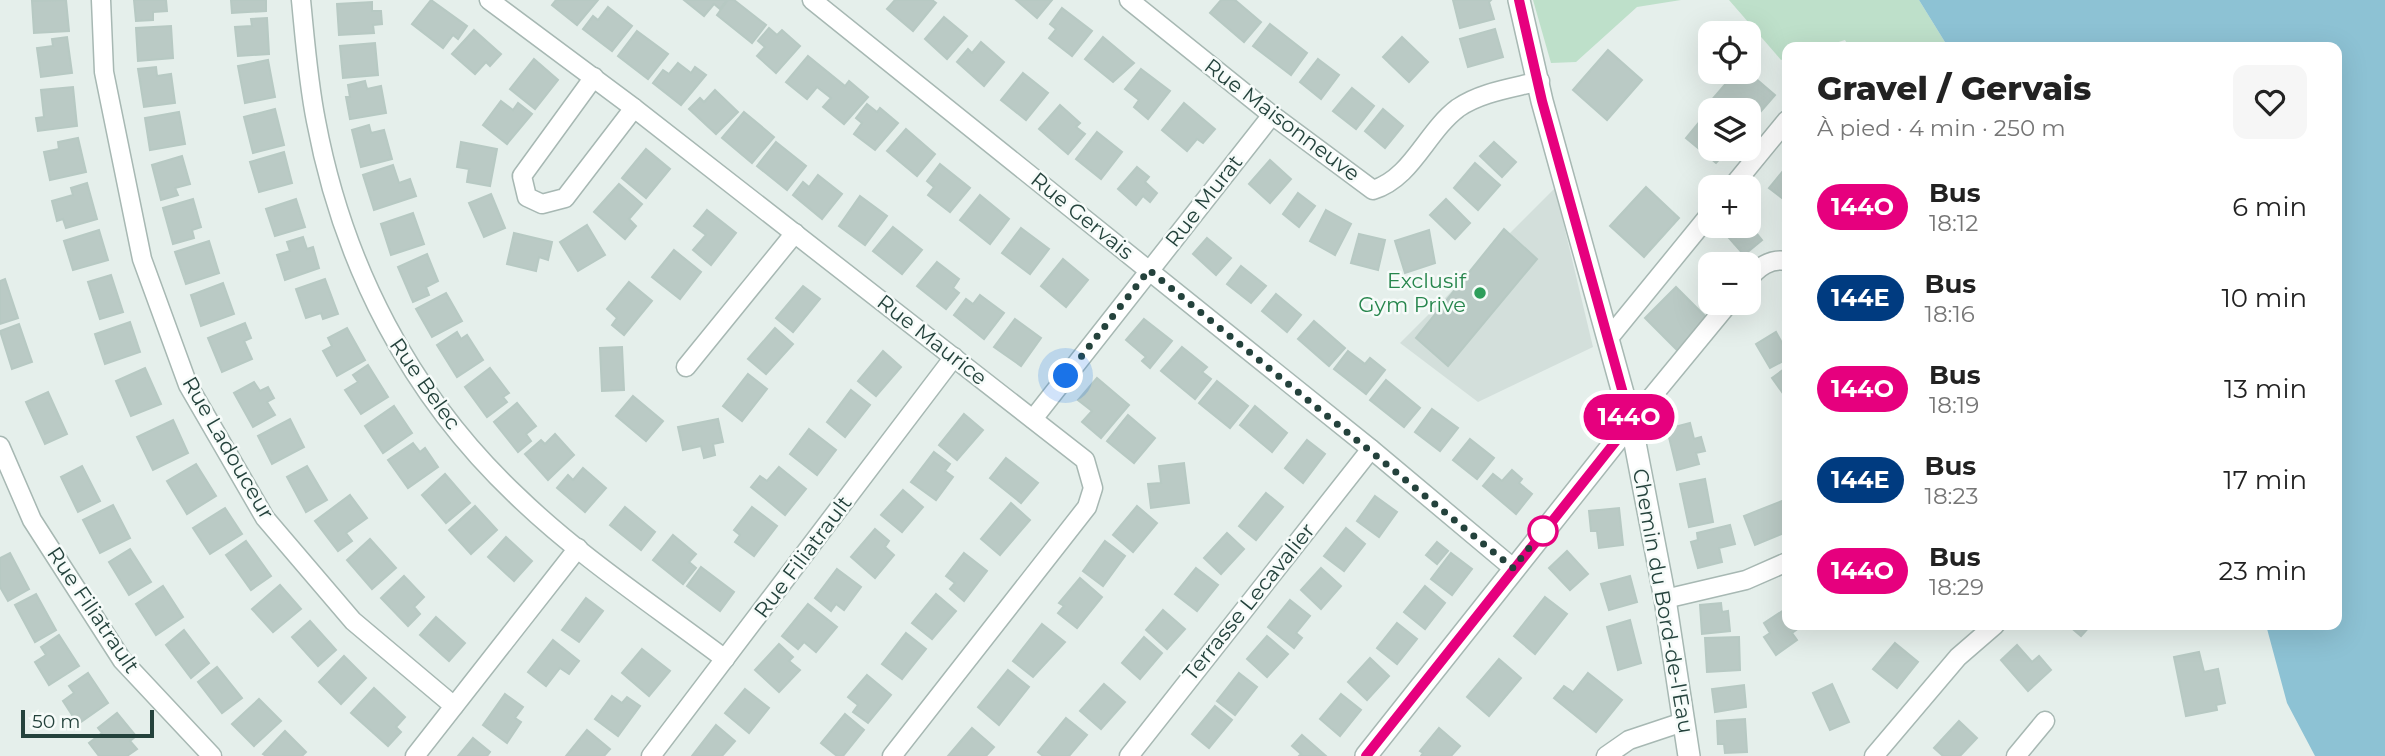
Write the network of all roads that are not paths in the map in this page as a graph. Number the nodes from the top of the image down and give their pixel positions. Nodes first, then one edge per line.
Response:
1 (101, 0) edge
2 (301, 0) edge
3 (489, 0) edge
4 (812, 0) edge
5 (1129, 0) edge
6 (1519, 0) edge
7 (594, 77) junction
8 (1540, 81) junction
9 (634, 108) junction
10 (1272, 115) junction
11 (1782, 126) edge
12 (1742, 175) edge
13 (1698, 229) edge
14 (795, 233) junction
15 (1782, 260) edge
16 (1761, 269) edge
17 (1149, 270) junction
18 (1719, 315) edge
19 (1608, 338) junction
20 (954, 357) junction
21 (686, 367) dead end
22 (1032, 419) junction
23 (1631, 422) junction
24 (0, 446) edge
25 (1371, 449) junction
26 (578, 548) junction
27 (1782, 564) edge
28 (1513, 568) junction
29 (1665, 599) junction
30 (1989, 630) edge
31 (725, 659) junction
32 (454, 706) junction
33 (2045, 721) dead end
34 (1683, 722) junction
35 (212, 756) edge
36 (415, 756) edge
37 (651, 756) edge
38 (892, 756) edge
39 (1129, 756) edge
40 (1366, 756) edge
41 (1606, 756) edge
42 (1689, 756) edge
43 (1874, 756) edge
44 (2016, 756) edge

1 - 32 street, Rue Ladouceur
2 - 26 street, Rue Belec
3 - 7 street, Rue Maurice
4 - 17 street, Rue Gervais
5 - 10 street, Rue Maisonneuve
6 - 8 street, Chemin du Bord-de-l'Eau
7 - 9 street, Rue Maurice
7 - 9 street
8 - 10 street, Rue Maisonneuve
8 - 19 street, Chemin du Bord-de-l'Eau
9 - 14 street, Rue Maurice
10 - 17 street, Rue Murat
11 - 12 street
13 - 19 street
14 - 20 street, Rue Maurice
14 - 21 street
15 - 16 street
17 - 22 street, Rue Murat
17 - 25 street, Rue Gervais
18 - 23 street
19 - 23 street, Chemin du Bord-de-l'Eau
20 - 22 street, Rue Maurice
20 - 31 street, Rue Filiatrault
22 - 38 street, Rue Maurice
23 - 28 street
23 - 29 street, Chemin du Bord-de-l'Eau
24 - 35 street, Rue Filiatrault
25 - 28 street, Rue Gervais
25 - 39 street, Terrasse Lecavalier
26 - 31 street, Rue Belec
26 - 32 street
27 - 29 street
28 - 40 street
29 - 34 street, Chemin du Bord-de-l'Eau
30 - 43 street
31 - 37 street, Rue Filiatrault
32 - 36 street
33 - 44 street
34 - 41 street
34 - 42 street, Chemin du Bord-de-l'Eau

